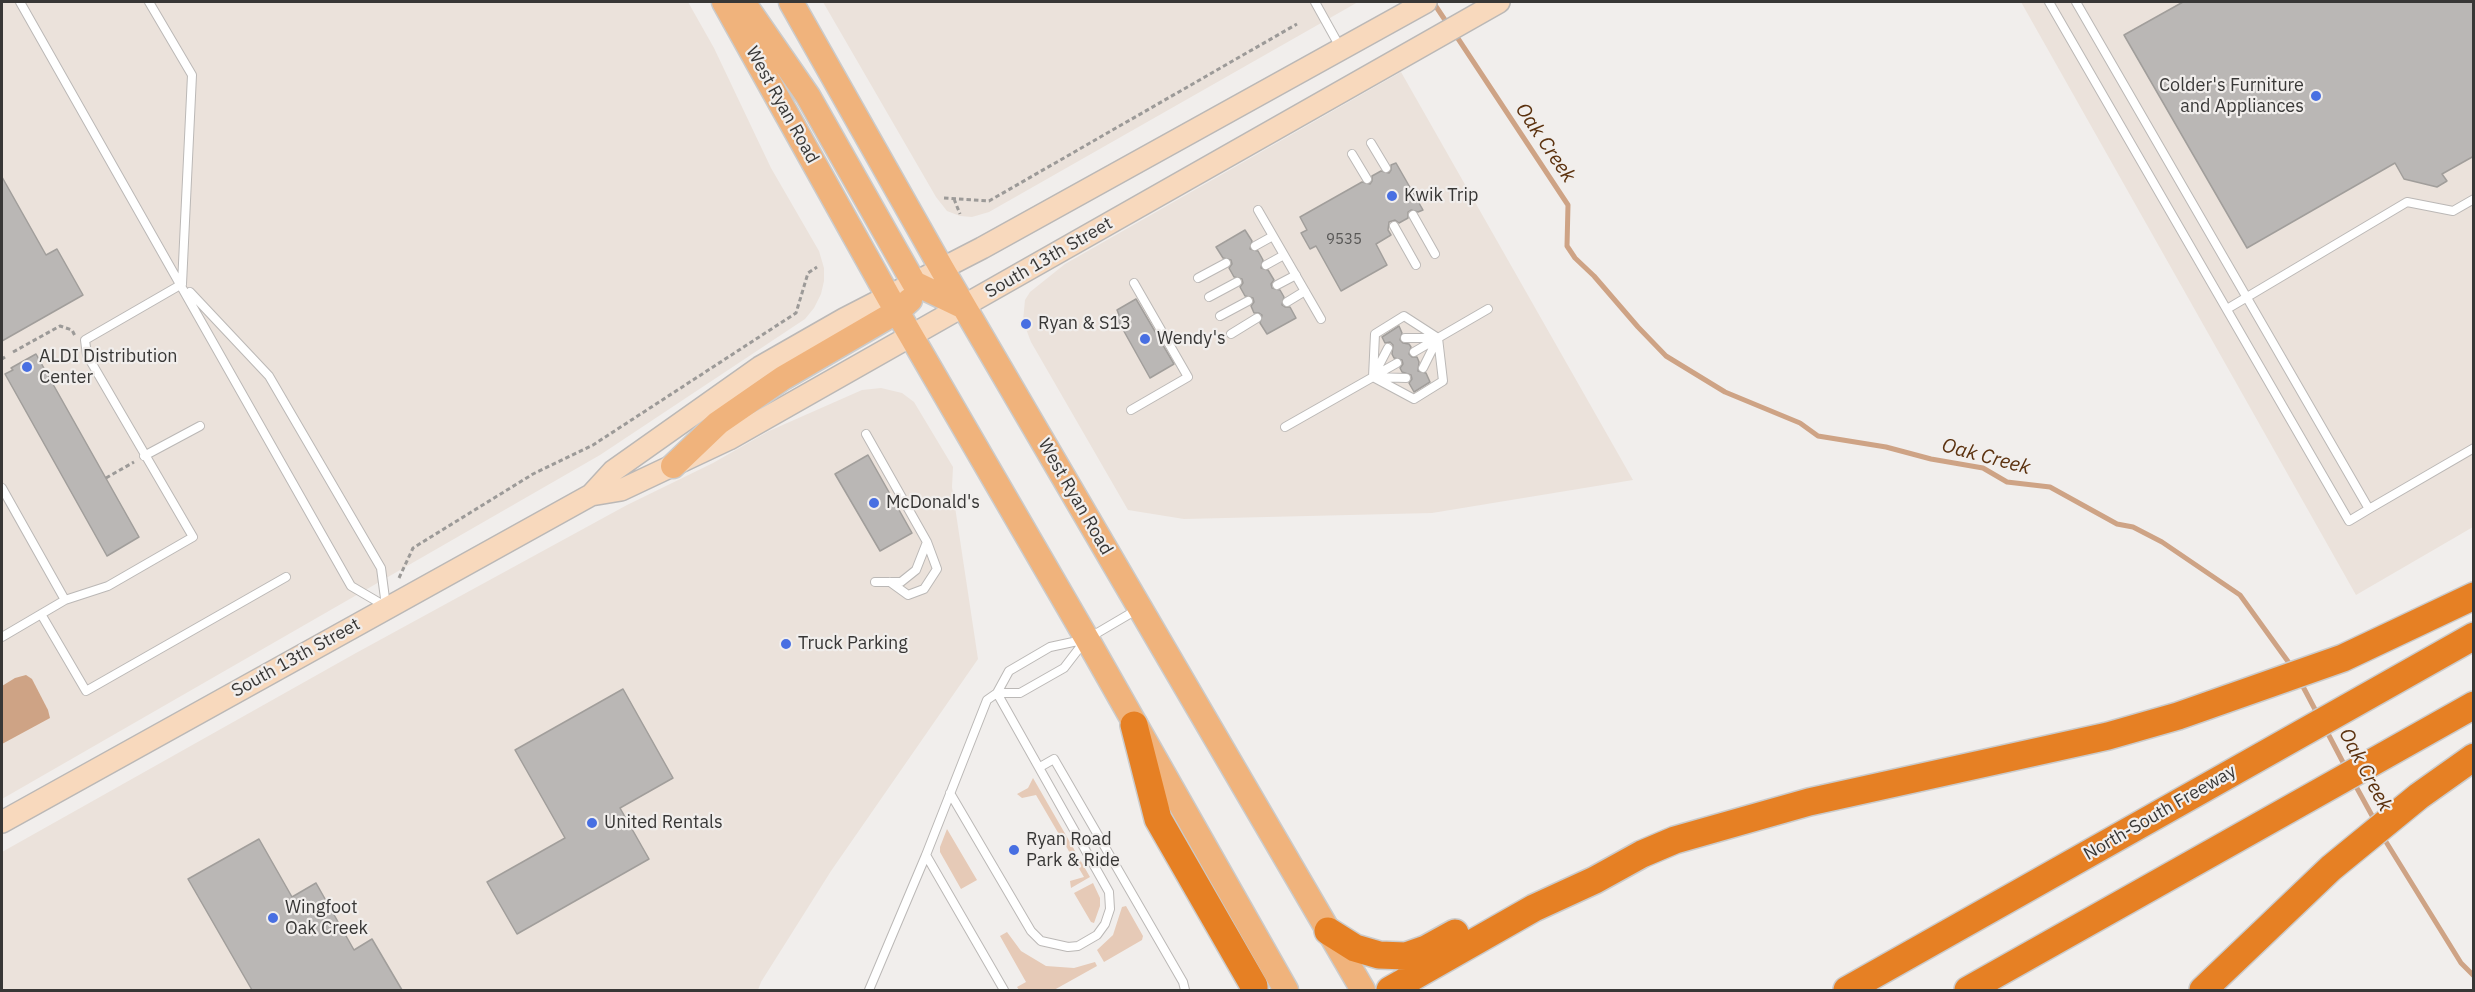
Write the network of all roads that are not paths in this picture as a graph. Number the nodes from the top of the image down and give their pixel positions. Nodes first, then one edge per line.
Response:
1 (20, 2) edge
2 (149, 2) edge
3 (724, 2) edge
4 (743, 2) edge
5 (791, 2) edge
6 (1315, 2) edge
7 (1499, 2) edge
8 (2049, 2) edge
9 (2076, 2) edge
10 (1419, 5) edge
11 (1341, 48) junction
12 (1371, 143) dead end
13 (1352, 154) dead end
14 (1386, 168) dead end
15 (1367, 179) dead end
16 (2474, 199) edge
17 (1258, 210) dead end
18 (1413, 215) dead end
19 (1394, 226) dead end
20 (1274, 236) junction
21 (1255, 246) dead end
22 (1435, 254) dead end
23 (1284, 255) junction
24 (1226, 263) dead end
25 (1266, 265) dead end
26 (1416, 265) dead end
27 (942, 269) junction
28 (1296, 274) junction
29 (1198, 278) dead end
30 (1237, 282) dead end
31 (1134, 283) dead end
32 (182, 284) junction
33 (1277, 285) dead end
34 (919, 286) junction
35 (1305, 291) junction
36 (1209, 297) dead end
37 (2247, 297) junction
38 (1248, 301) dead end
39 (1287, 302) dead end
40 (893, 304) junction
41 (964, 307) junction
42 (1488, 309) dead end
43 (2227, 309) junction
44 (1220, 316) dead end
45 (1257, 318) dead end
46 (1321, 319) dead end
47 (1231, 334) dead end
48 (912, 335) junction
49 (1406, 338) dead end
50 (1438, 338) junction
51 (1388, 348) dead end
52 (1414, 352) dead end
53 (1397, 363) dead end
54 (1423, 368) dead end
55 (1373, 376) junction
56 (1406, 378) dead end
57 (1131, 410) dead end
58 (200, 426) dead end
59 (1285, 427) dead end
60 (866, 434) dead end
61 (2474, 448) edge
62 (144, 456) junction
63 (673, 465) junction
64 (2, 488) edge
65 (591, 495) junction
66 (2369, 509) junction
67 (927, 542) junction
68 (286, 577) dead end
69 (875, 582) dead end
70 (890, 582) junction
71 (2474, 596) edge
72 (65, 600) junction
73 (386, 607) junction
74 (1140, 608) junction
75 (41, 614) junction
76 (2474, 636) edge
77 (2, 637) edge
78 (1087, 639) junction
79 (997, 693) junction
80 (2474, 705) edge
81 (1134, 725) junction
82 (2474, 757) edge
83 (1040, 767) junction
84 (950, 793) junction
85 (2, 822) edge
86 (1642, 854) junction
87 (926, 855) junction
88 (1328, 931) junction
89 (868, 990) edge
90 (1004, 990) edge
91 (1185, 990) edge
92 (1254, 990) edge
93 (1287, 990) edge
94 (1363, 990) edge
95 (1390, 990) edge
96 (1847, 990) edge
97 (1968, 990) edge
98 (2203, 990) edge

1 - 32 lane
2 - 32 lane
3 - 40 main road, West Ryan Road
4 - 34 main road
5 - 27 main road, West Ryan Road
6 - 11 lane
7 - 41 street, South 13th Street
8 - 43 lane
9 - 37 lane
10 - 11 street
11 - 27 street
12 - 14 lane
13 - 15 lane
16 - 37 lane
17 - 20 lane
18 - 22 lane
19 - 26 lane
20 - 21 lane
20 - 23 lane
23 - 25 lane
23 - 28 lane
24 - 29 lane
27 - 34 main road
27 - 41 main road, West Ryan Road
28 - 33 lane
28 - 35 lane
30 - 36 lane
31 - 57 lane
32 - 62 lane
32 - 73 lane
32 - 73 lane
34 - 40 main road
34 - 41 main road
35 - 39 lane
35 - 46 lane
37 - 43 lane
37 - 66 lane
38 - 44 lane
40 - 48 main road, West Ryan Road
40 - 63 main road
40 - 65 street, South 13th Street
41 - 48 street, South 13th Street
41 - 74 main road, West Ryan Road
42 - 50 lane
43 - 66 lane
45 - 47 lane
48 - 63 street, South 13th Street
48 - 78 main road, West Ryan Road
49 - 50 lane
50 - 52 lane
50 - 54 lane
50 - 55 lane
50 - 55 lane
51 - 55 lane
53 - 55 lane
55 - 56 lane
55 - 59 lane
58 - 62 lane
60 - 67 lane
61 - 66 lane
62 - 72 lane
63 - 65 street, South 13th Street
64 - 72 lane
65 - 73 street, South 13th Street
67 - 70 lane
67 - 70 lane
68 - 75 lane
69 - 70 lane
71 - 86 highway
72 - 75 lane
73 - 85 street, South 13th Street
74 - 78 lane
74 - 88 main road, West Ryan Road
75 - 77 lane
76 - 96 highway, North-South Freeway
78 - 79 lane
78 - 79 lane
78 - 81 main road, West Ryan Road
79 - 83 lane
79 - 84 lane
80 - 97 highway
81 - 92 highway
81 - 93 main road, West Ryan Road
82 - 98 highway
83 - 84 lane
83 - 91 lane
84 - 87 lane
86 - 88 highway
86 - 95 highway
87 - 89 lane
87 - 90 lane
88 - 94 main road, West Ryan Road

